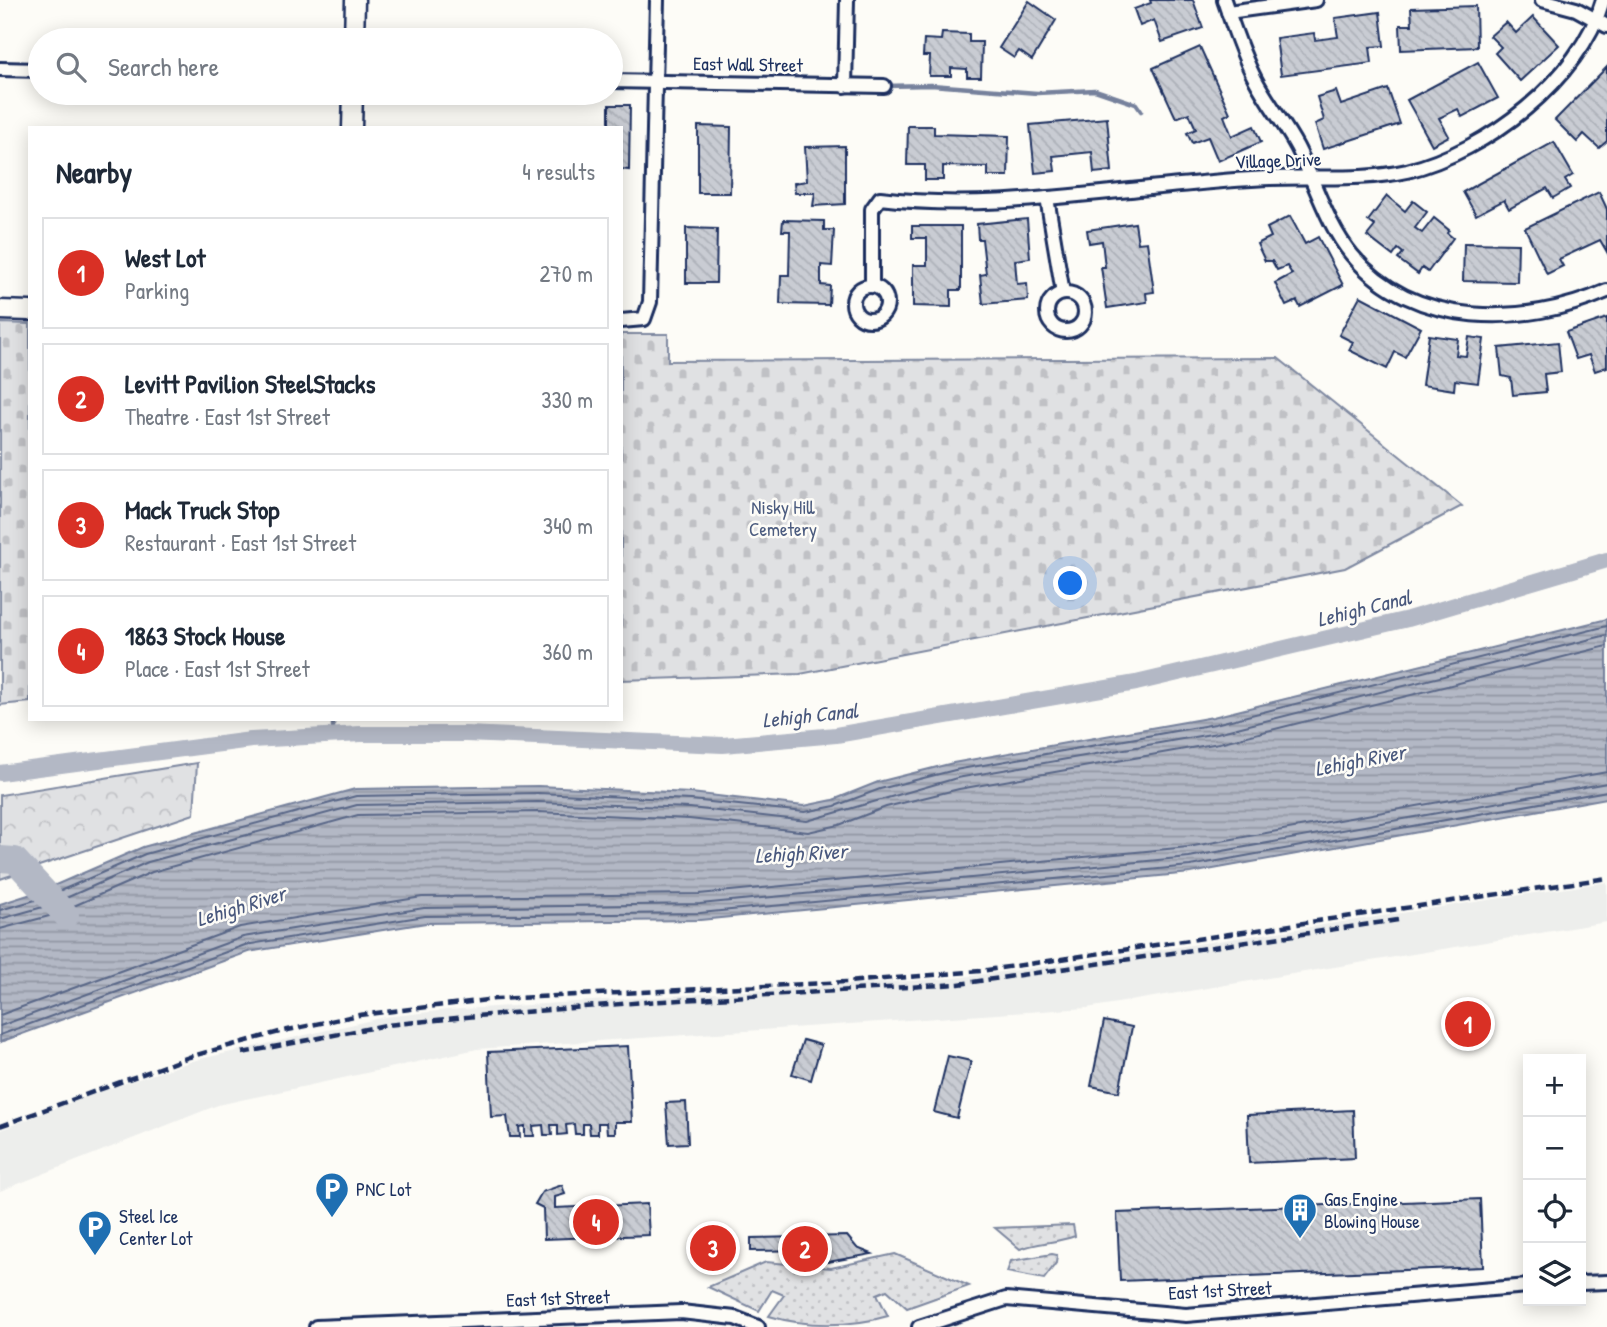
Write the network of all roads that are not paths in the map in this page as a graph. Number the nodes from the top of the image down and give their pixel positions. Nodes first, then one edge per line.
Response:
1 (355, 0) edge
2 (657, 0) edge
3 (847, 0) edge
4 (1316, 0) edge
5 (1542, 0) edge
6 (1603, 0) edge
7 (1226, 6) edge
8 (1602, 23) edge
9 (354, 28) edge
10 (0, 69) edge
11 (28, 70) edge
12 (623, 81) edge
13 (654, 82) junction
14 (845, 86) junction
15 (884, 86) dead end
16 (353, 105) edge
17 (352, 126) edge
18 (1313, 178) junction
19 (1046, 198) junction
20 (872, 285) dead end
21 (1607, 291) edge
22 (1063, 293) dead end
23 (0, 310) edge
24 (28, 311) edge
25 (623, 321) edge
26 (1607, 1282) edge
27 (1586, 1283) edge
28 (1523, 1286) edge
29 (316, 1327) edge
30 (758, 1327) edge
31 (919, 1327) edge

1 - 9 street
2 - 13 street
3 - 14 street
4 - 7 street
5 - 8 street
6 - 8 street, Village Drive
7 - 18 street
8 - 18 street, Village Drive
10 - 11 street
12 - 13 street, East Wall Street
13 - 14 street, East Wall Street
13 - 25 street
14 - 15 street, East Wall Street
16 - 17 street
18 - 19 street, Village Drive
18 - 21 street
19 - 20 street, Village Drive
19 - 22 street
23 - 24 street
26 - 27 street
28 - 31 street, East 1st Street
29 - 30 street, East 1st Street

